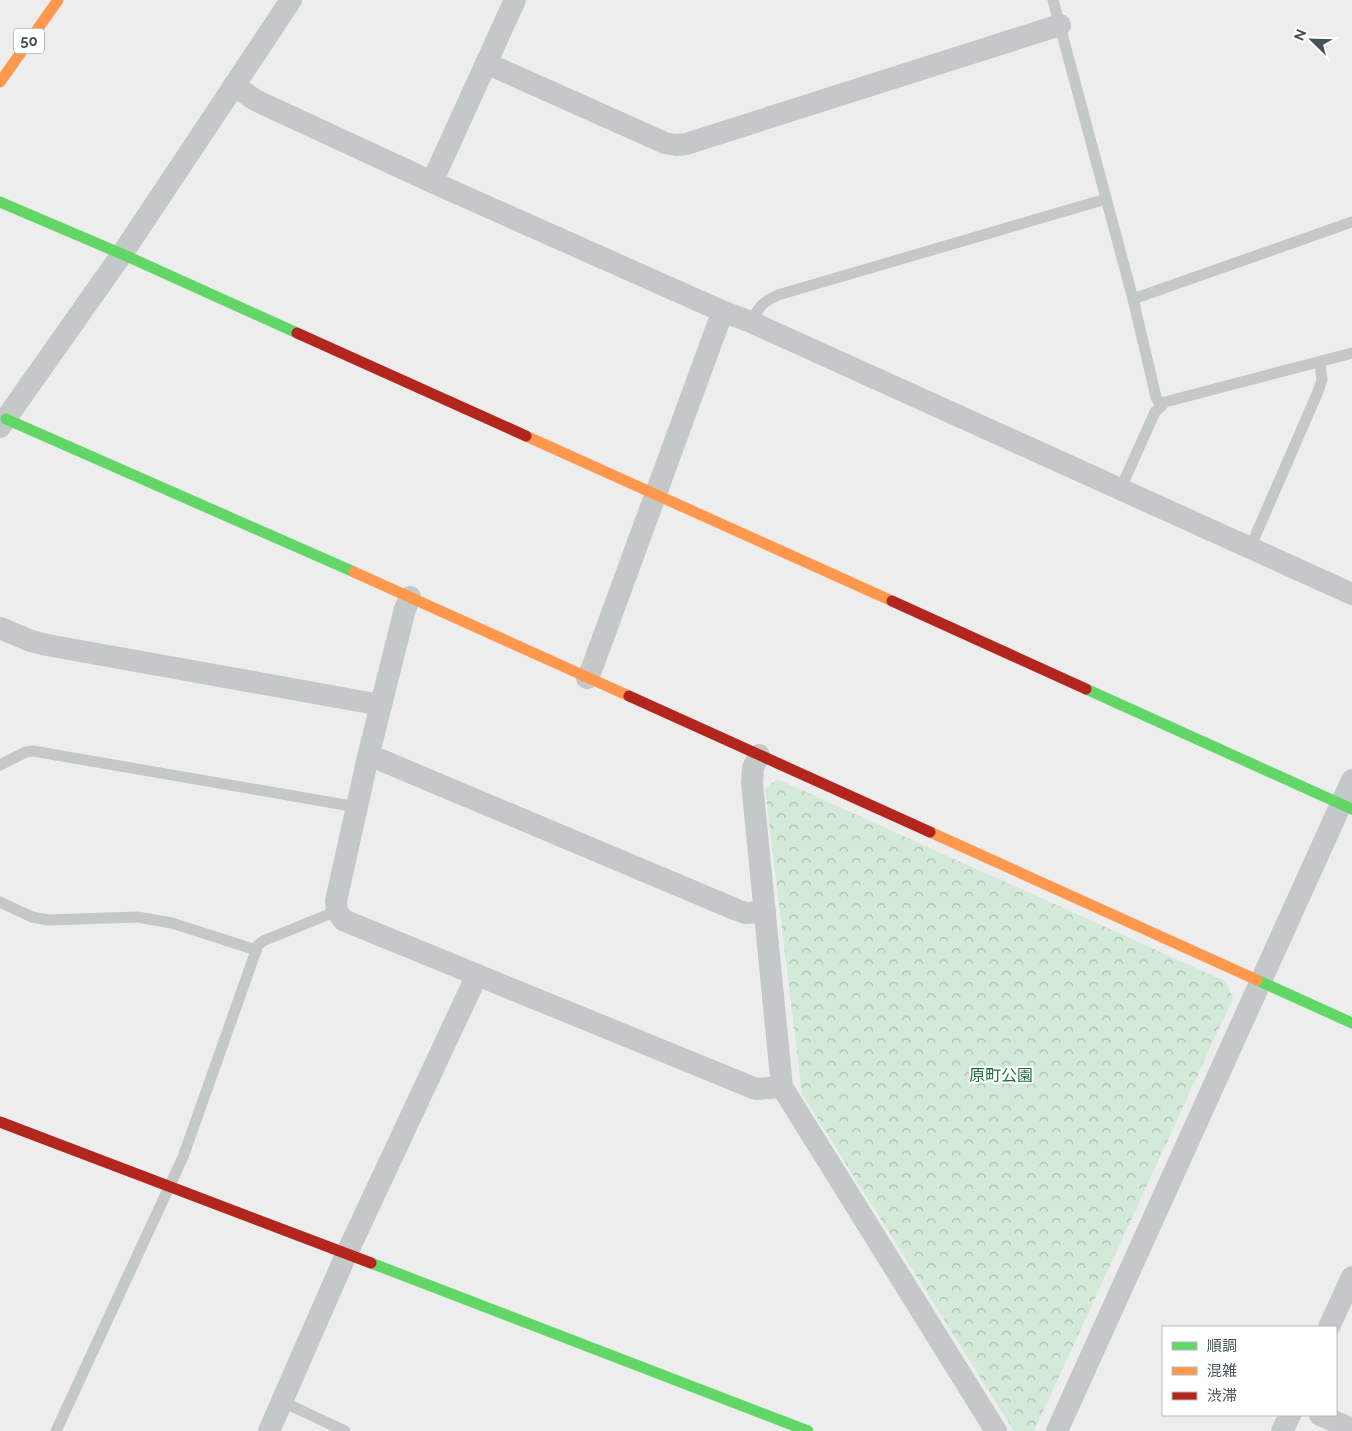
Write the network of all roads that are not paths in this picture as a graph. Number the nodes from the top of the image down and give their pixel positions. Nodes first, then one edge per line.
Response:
1 (58, 0) edge
2 (291, 0) edge
3 (515, 0) edge
4 (1052, 0) edge
5 (1060, 25) junction
6 (486, 63) junction
7 (0, 82) edge
8 (234, 85) junction
9 (432, 182) junction
10 (1106, 199) junction
11 (0, 202) edge
12 (1352, 222) edge
13 (122, 254) junction
14 (1133, 299) junction
15 (724, 312) junction
16 (751, 322) junction
17 (1352, 353) edge
18 (1320, 362) junction
19 (1160, 406) junction
20 (3, 423) edge
21 (1120, 490) junction
22 (655, 495) junction
23 (1250, 548) junction
24 (1352, 594) edge
25 (410, 597) junction
26 (0, 628) edge
27 (587, 678) junction
28 (381, 705) junction
29 (759, 755) junction
30 (368, 758) junction
31 (0, 765) edge
32 (1352, 780) edge
33 (1346, 806) edge
34 (357, 807) junction
35 (0, 902) edge
36 (337, 911) junction
37 (764, 912) junction
38 (256, 950) junction
39 (477, 975) junction
40 (1261, 982) junction
41 (1352, 1023) edge
42 (782, 1087) junction
43 (0, 1122) edge
44 (170, 1186) junction
45 (346, 1254) junction
46 (1352, 1277) edge
47 (1329, 1326) edge
48 (283, 1402) junction
49 (1290, 1416) edge
50 (1322, 1416) edge
51 (779, 1426) edge
52 (1352, 1429) edge
53 (56, 1431) edge
54 (269, 1431) edge
55 (345, 1431) edge
56 (808, 1431) edge
57 (996, 1431) edge
58 (1057, 1431) edge
59 (1282, 1431) edge

1 - 7 main road, 50
2 - 8 street
3 - 6 street
4 - 5 lane
5 - 6 street
5 - 10 lane
6 - 9 street
8 - 9 street
8 - 13 street
9 - 15 street
10 - 14 lane
10 - 16 lane
11 - 13 main road
12 - 14 lane
13 - 20 street
13 - 22 main road
14 - 19 lane
15 - 16 street
15 - 22 street
16 - 21 street
17 - 18 lane
18 - 19 lane
18 - 23 lane
19 - 21 lane
20 - 25 main road
21 - 23 street
22 - 27 street
22 - 33 main road
23 - 24 street
25 - 27 main road
25 - 28 street
26 - 28 street
27 - 29 main road
28 - 30 street
29 - 37 street
29 - 40 main road
30 - 34 street
30 - 37 street
31 - 34 lane
32 - 33 street
33 - 40 street
34 - 36 street
35 - 38 lane
36 - 38 lane
36 - 39 street
37 - 42 street
38 - 44 lane
39 - 42 street
39 - 45 street
40 - 41 main road
40 - 58 street
42 - 57 street
43 - 44 main road
44 - 45 main road
44 - 53 lane
45 - 48 street
45 - 51 main road
46 - 47 street
48 - 54 street
48 - 55 lane
49 - 59 street
50 - 52 street
51 - 56 main road

